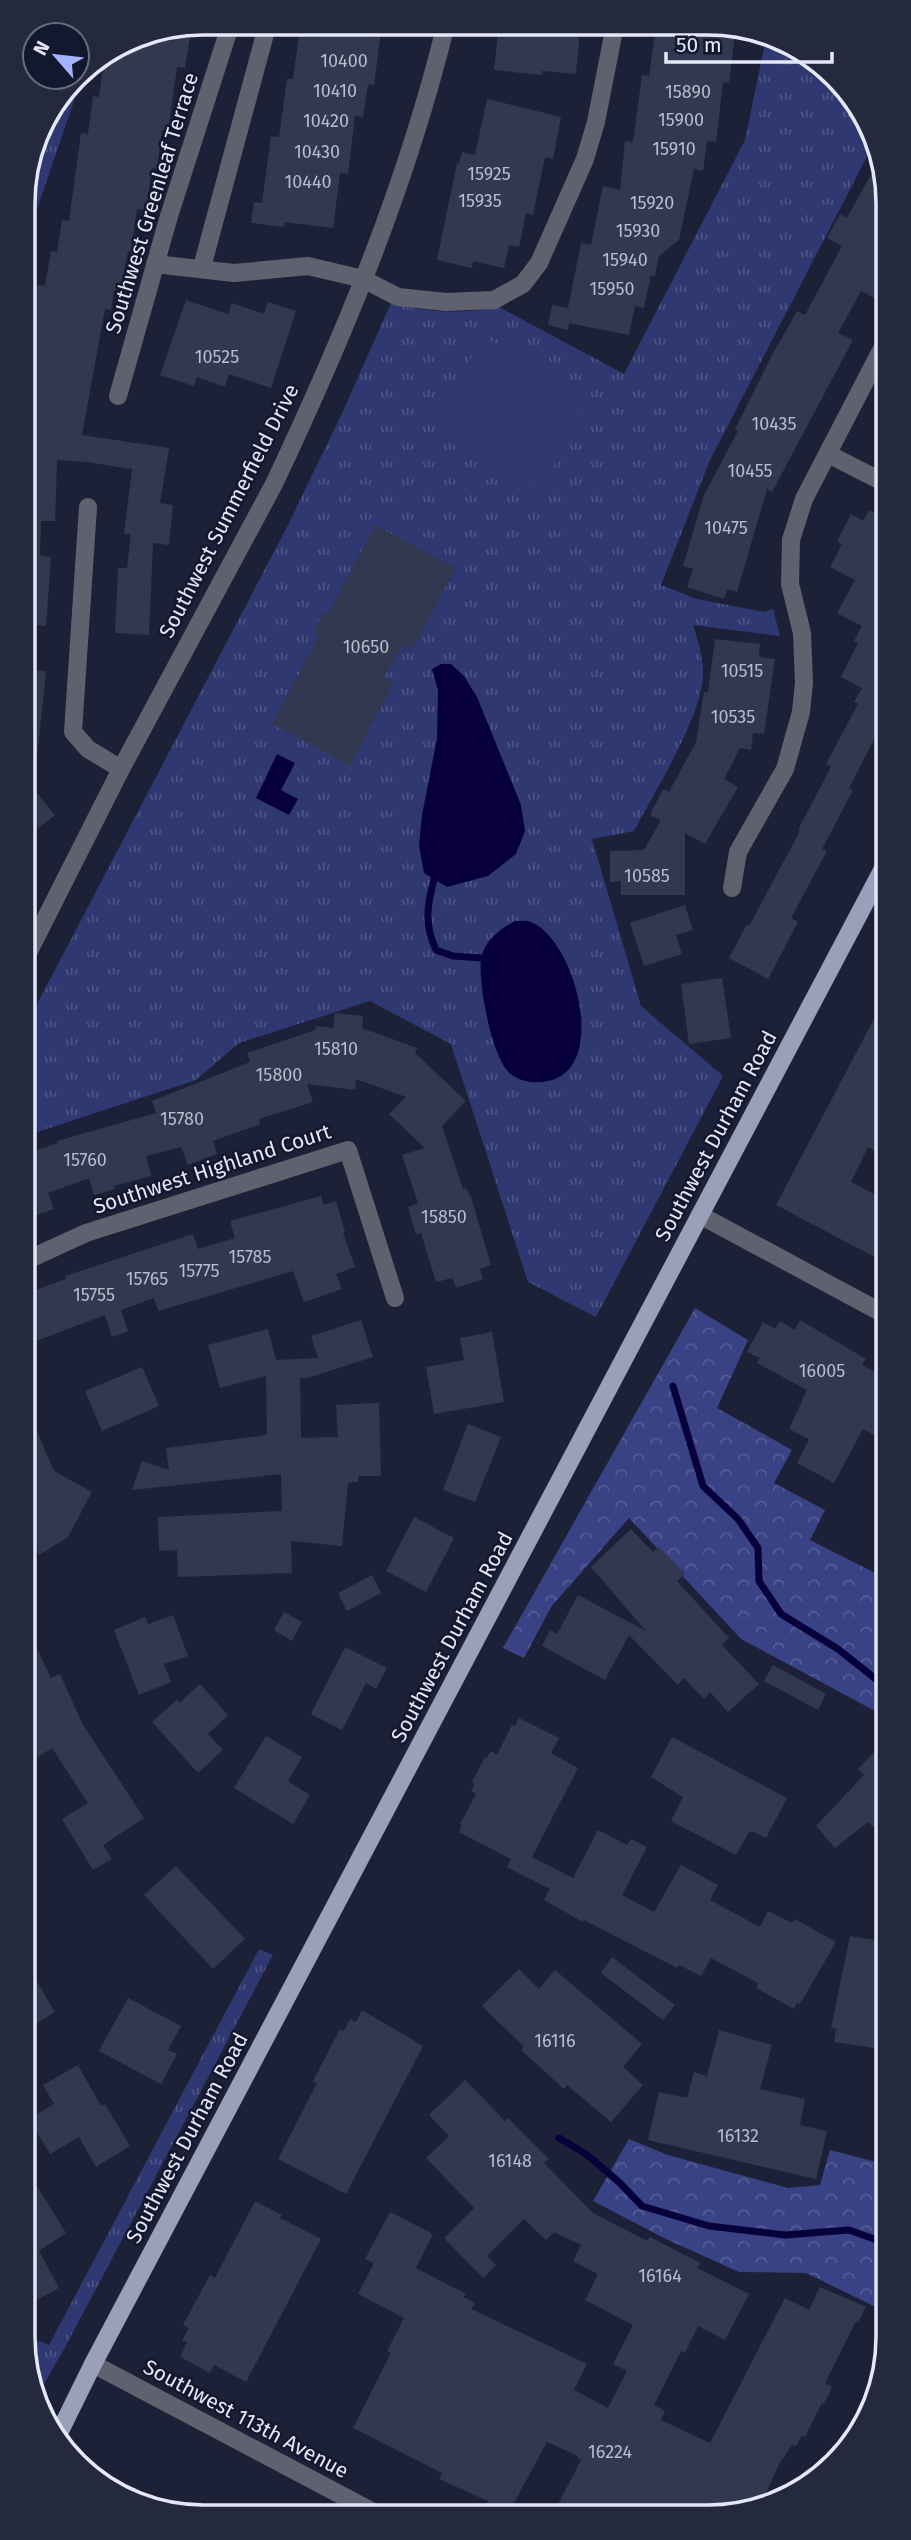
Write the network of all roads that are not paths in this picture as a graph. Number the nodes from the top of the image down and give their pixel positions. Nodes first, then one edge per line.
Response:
1 (227, 35) edge
2 (265, 35) edge
3 (443, 35) edge
4 (613, 35) edge
5 (155, 264) junction
6 (202, 268) junction
7 (363, 279) junction
8 (876, 361) edge
9 (118, 396) dead end
10 (828, 454) junction
11 (876, 479) edge
12 (88, 507) dead end
13 (121, 769) junction
14 (876, 882) edge
15 (732, 888) dead end
16 (35, 939) edge
17 (700, 1215) junction
18 (35, 1256) edge
19 (396, 1298) dead end
20 (876, 1310) edge
21 (93, 2364) junction
22 (62, 2427) edge
23 (360, 2505) edge

1 - 5 street, Southwest Greenleaf Terrace
2 - 6 street
3 - 7 street, Southwest Summerfield Drive
4 - 7 street
5 - 6 street
5 - 9 street, Southwest Greenleaf Terrace
6 - 7 street
7 - 13 street, Southwest Summerfield Drive
8 - 10 street
10 - 11 street
10 - 15 street
12 - 13 street
13 - 16 street, Southwest Summerfield Drive
14 - 17 main road, Southwest Durham Road
17 - 20 street
17 - 21 main road, Southwest Durham Road
18 - 19 street, Southwest Highland Court
21 - 22 main road, Southwest Durham Road
21 - 23 street, Southwest 113th Avenue

